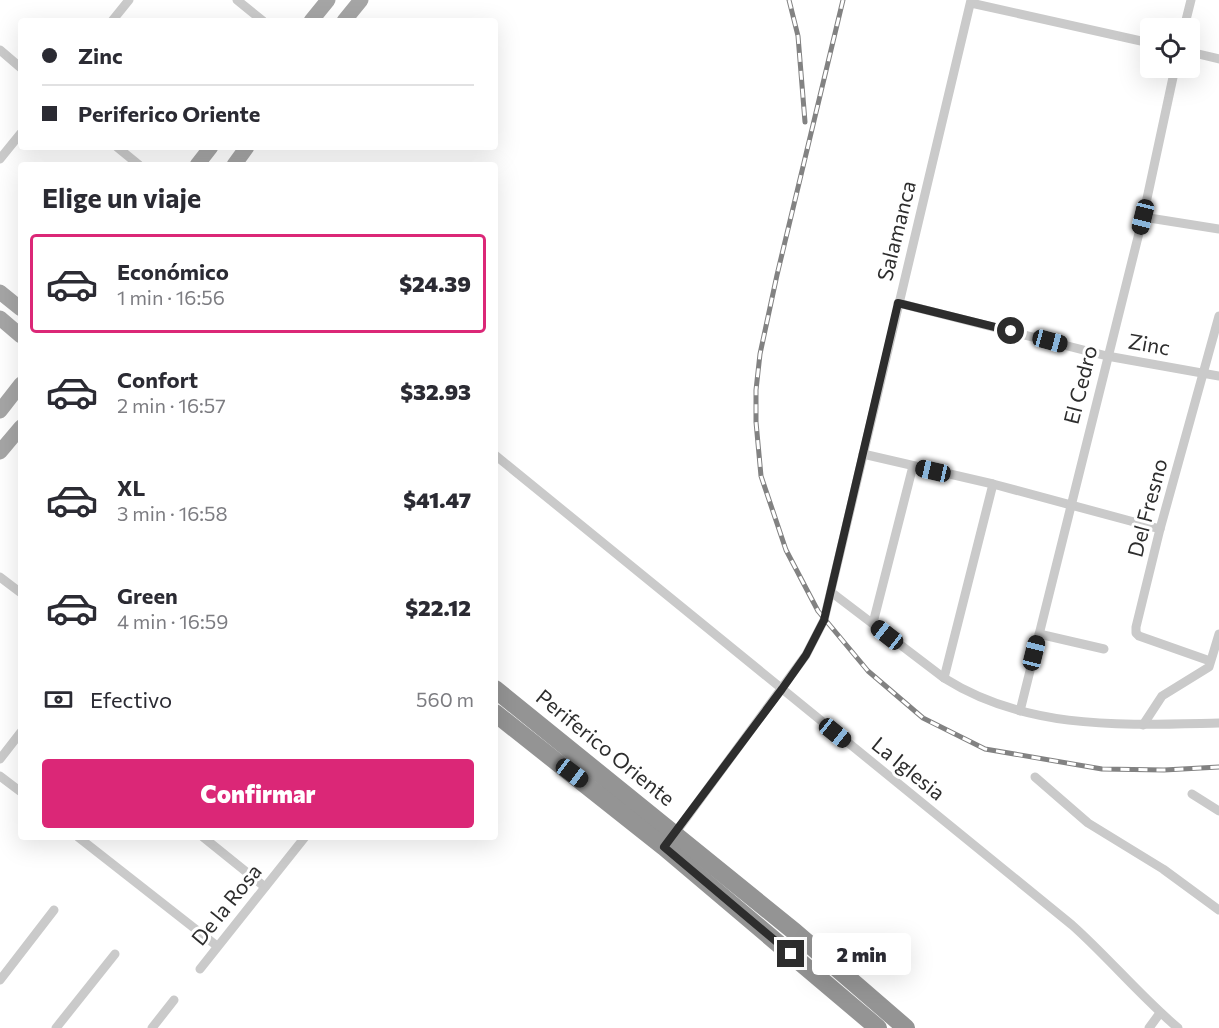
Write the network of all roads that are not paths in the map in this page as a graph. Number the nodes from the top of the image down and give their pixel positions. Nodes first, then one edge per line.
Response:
1 (129, 0) edge
2 (237, 0) edge
3 (328, 0) edge
4 (360, 0) edge
5 (1191, 0) edge
6 (971, 1) edge
7 (114, 18) edge
8 (259, 18) edge
9 (313, 18) edge
10 (346, 18) edge
11 (1186, 18) edge
12 (1140, 41) edge
13 (0, 50) edge
14 (1200, 54) edge
15 (1219, 59) edge
16 (18, 65) edge
17 (1173, 78) edge
18 (18, 137) edge
19 (121, 150) edge
20 (209, 150) edge
21 (0, 159) edge
22 (135, 162) edge
23 (199, 162) edge
24 (1143, 217) junction
25 (1219, 230) edge
26 (0, 292) edge
27 (898, 303) junction
28 (18, 307) edge
29 (1219, 316) edge
30 (0, 318) edge
31 (18, 333) edge
32 (1107, 356) junction
33 (1204, 374) junction
34 (1219, 376) edge
35 (18, 388) edge
36 (0, 411) edge
37 (18, 431) edge
38 (0, 452) edge
39 (863, 454) junction
40 (498, 457) edge
41 (913, 466) junction
42 (993, 484) junction
43 (1070, 505) junction
44 (1160, 529) junction
45 (0, 577) edge
46 (18, 591) edge
47 (831, 592) junction
48 (873, 623) junction
49 (1039, 634) junction
50 (1219, 634) edge
51 (1104, 649) dead end
52 (1213, 663) edge
53 (944, 678) junction
54 (782, 689) junction
55 (498, 692) edge
56 (1020, 711) junction
57 (498, 715) edge
58 (1219, 723) edge
59 (1143, 725) junction
60 (18, 736) edge
61 (0, 759) edge
62 (0, 776) edge
63 (1035, 777) dead end
64 (18, 790) edge
65 (1192, 794) dead end
66 (1219, 811) edge
67 (82, 840) edge
68 (207, 840) edge
69 (303, 840) edge
70 (670, 840) junction
71 (265, 887) junction
72 (54, 910) dead end
73 (1219, 910) edge
74 (217, 946) junction
75 (115, 954) dead end
76 (200, 969) dead end
77 (0, 980) edge
78 (174, 1000) dead end
79 (1160, 1013) junction
80 (56, 1028) edge
81 (152, 1028) edge
82 (878, 1028) edge
83 (906, 1028) edge
84 (1149, 1028) edge
85 (1178, 1028) edge

1 - 7 street
2 - 8 street
3 - 9 main road
4 - 10 main road
5 - 11 street
6 - 12 street
6 - 27 street, Salamanca
13 - 16 street
14 - 15 street
17 - 24 street, El Cedro
18 - 21 street
19 - 22 street
20 - 23 main road
24 - 25 street
24 - 32 street, El Cedro
26 - 28 main road
27 - 32 street, Zinc
27 - 39 street, Salamanca
29 - 33 street, Del Fresno
30 - 31 main road
32 - 33 street, Zinc
32 - 43 street, El Cedro
33 - 34 street, Zinc
33 - 44 street, Del Fresno
35 - 36 main road
37 - 38 main road
39 - 41 street
39 - 47 street, Salamanca
40 - 54 street, La Iglesia
41 - 42 street
41 - 48 street
42 - 43 street
42 - 53 street
43 - 44 street
43 - 49 street, El Cedro
44 - 52 street, Del Fresno
45 - 46 street
47 - 48 street
47 - 54 street, Salamanca
48 - 53 street
49 - 51 street
49 - 56 street, El Cedro
50 - 52 street
52 - 59 street
53 - 56 street
54 - 70 street, Salamanca
54 - 79 street, La Iglesia
55 - 70 highway, Periferico Oriente
56 - 59 street
57 - 70 highway, Periferico Oriente
58 - 59 street
60 - 61 street
62 - 64 street
63 - 73 street
65 - 66 street
67 - 74 street
68 - 71 street
69 - 71 street, De la Rosa
70 - 82 highway, Periferico Oriente
70 - 83 highway, Periferico Oriente
71 - 74 street, De la Rosa
72 - 77 street
74 - 76 street, De la Rosa
75 - 80 street
78 - 81 street
79 - 84 street
79 - 85 street, La Iglesia

